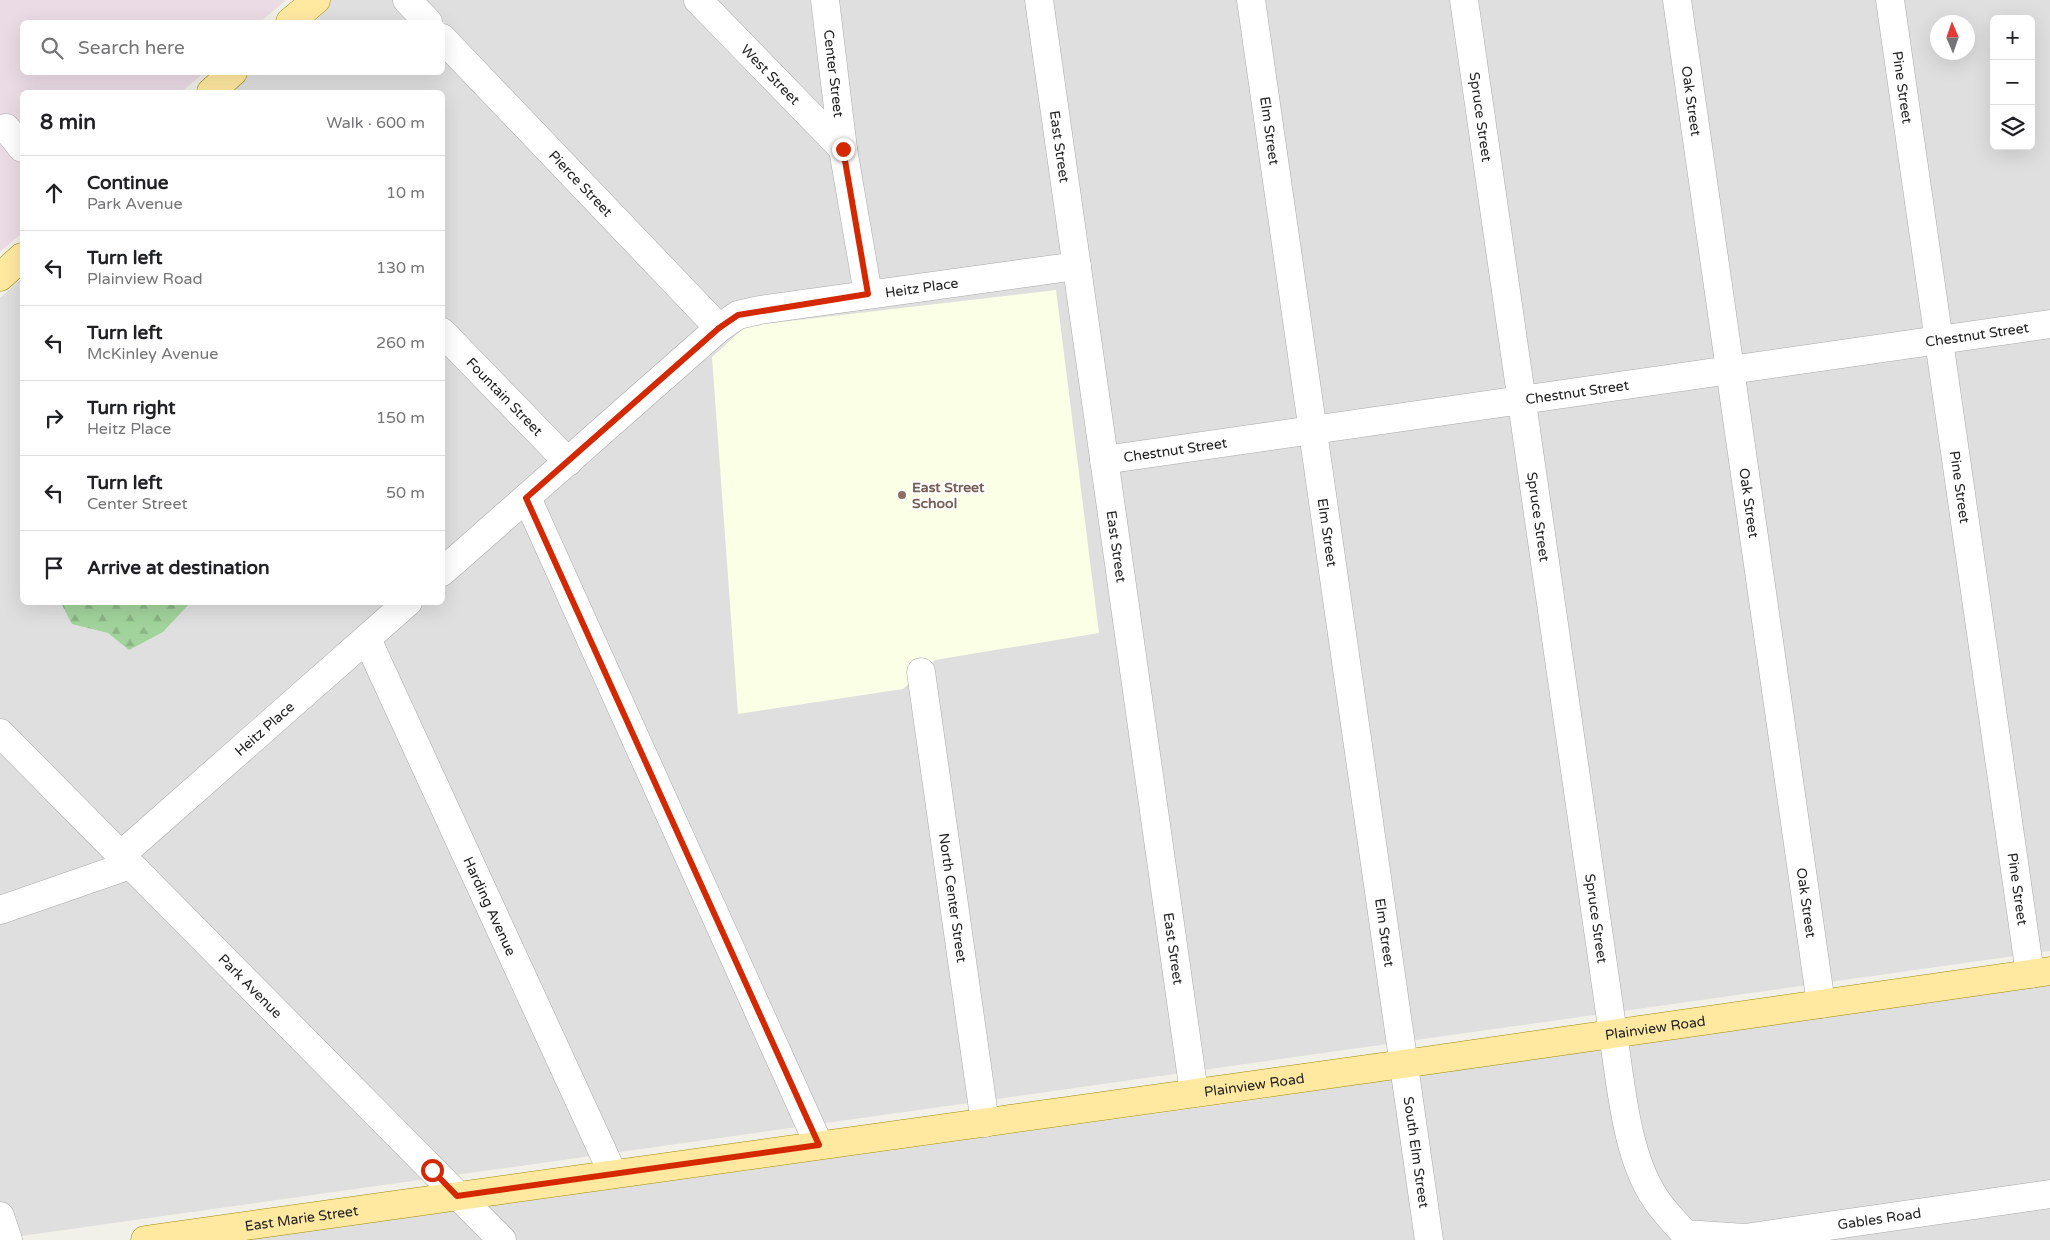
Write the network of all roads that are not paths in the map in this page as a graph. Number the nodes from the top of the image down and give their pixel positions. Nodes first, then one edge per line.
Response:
1 (316, 0) edge
2 (407, 0) edge
3 (698, 0) edge
4 (825, 0) edge
5 (1039, 0) edge
6 (1251, 0) edge
7 (1464, 0) edge
8 (1677, 0) edge
9 (1890, 0) edge
10 (292, 20) edge
11 (426, 20) edge
12 (445, 41) edge
13 (230, 75) edge
14 (213, 90) edge
15 (843, 149) junction
16 (20, 259) edge
17 (1077, 266) junction
18 (0, 277) edge
19 (868, 294) junction
20 (2050, 324) edge
21 (719, 328) junction
22 (445, 335) edge
23 (1938, 340) junction
24 (1730, 370) junction
25 (1521, 400) junction
26 (1312, 430) junction
27 (1104, 460) junction
28 (568, 462) junction
29 (526, 498) junction
30 (445, 569) edge
31 (405, 605) edge
32 (367, 639) junction
33 (921, 672) dead end
34 (0, 733) edge
35 (125, 860) junction
36 (0, 910) edge
37 (2040, 973) edge
38 (1820, 1004) junction
39 (1613, 1034) junction
40 (1404, 1064) junction
41 (1194, 1093) junction
42 (986, 1123) junction
43 (819, 1145) junction
44 (613, 1174) junction
45 (2050, 1194) edge
46 (457, 1196) junction
47 (0, 1216) edge
48 (240, 1233) edge
49 (1684, 1237) edge
50 (8, 1240) edge
51 (146, 1240) edge
52 (502, 1240) edge
53 (1429, 1240) edge

1 - 10 main road
2 - 11 street
3 - 15 street, West Street
4 - 15 street, Center Street
5 - 17 street, East Street
6 - 26 street, Elm Street
7 - 25 street, Spruce Street
8 - 24 street, Oak Street
9 - 23 street, Pine Street
12 - 21 street, Pierce Street
13 - 14 main road
15 - 19 street, Center Street
16 - 18 main road
17 - 19 street, Heitz Place
17 - 27 street, East Street
19 - 21 street, Heitz Place
20 - 23 street, Chestnut Street
21 - 28 street, Heitz Place
22 - 28 street, Fountain Street
23 - 24 street, Chestnut Street
23 - 37 street, Pine Street
24 - 25 street, Chestnut Street
24 - 38 street, Oak Street
25 - 26 street, Chestnut Street
25 - 39 street, Spruce Street
26 - 27 street, Chestnut Street
26 - 40 street, Elm Street
27 - 41 street, East Street
28 - 29 street, Heitz Place
29 - 30 street, Heitz Place
29 - 43 street
31 - 32 street, Heitz Place
32 - 35 street, Heitz Place
32 - 44 street, Harding Avenue
33 - 42 street, North Center Street
34 - 35 street, Park Avenue
35 - 36 street, Heitz Place
35 - 46 street, Park Avenue
37 - 38 main road, Plainview Road
38 - 39 main road, Plainview Road
39 - 40 main road, Plainview Road
39 - 49 street, Gables Road
40 - 41 main road, Plainview Road
40 - 53 street, South Elm Street
41 - 42 main road, Plainview Road
42 - 43 main road, Plainview Road
43 - 44 main road, Plainview Road
44 - 46 main road, Plainview Road
45 - 49 street, Gables Road
46 - 48 main road, East Marie Street
46 - 52 street, Park Avenue
47 - 50 street
48 - 51 main road, East Marie Street

